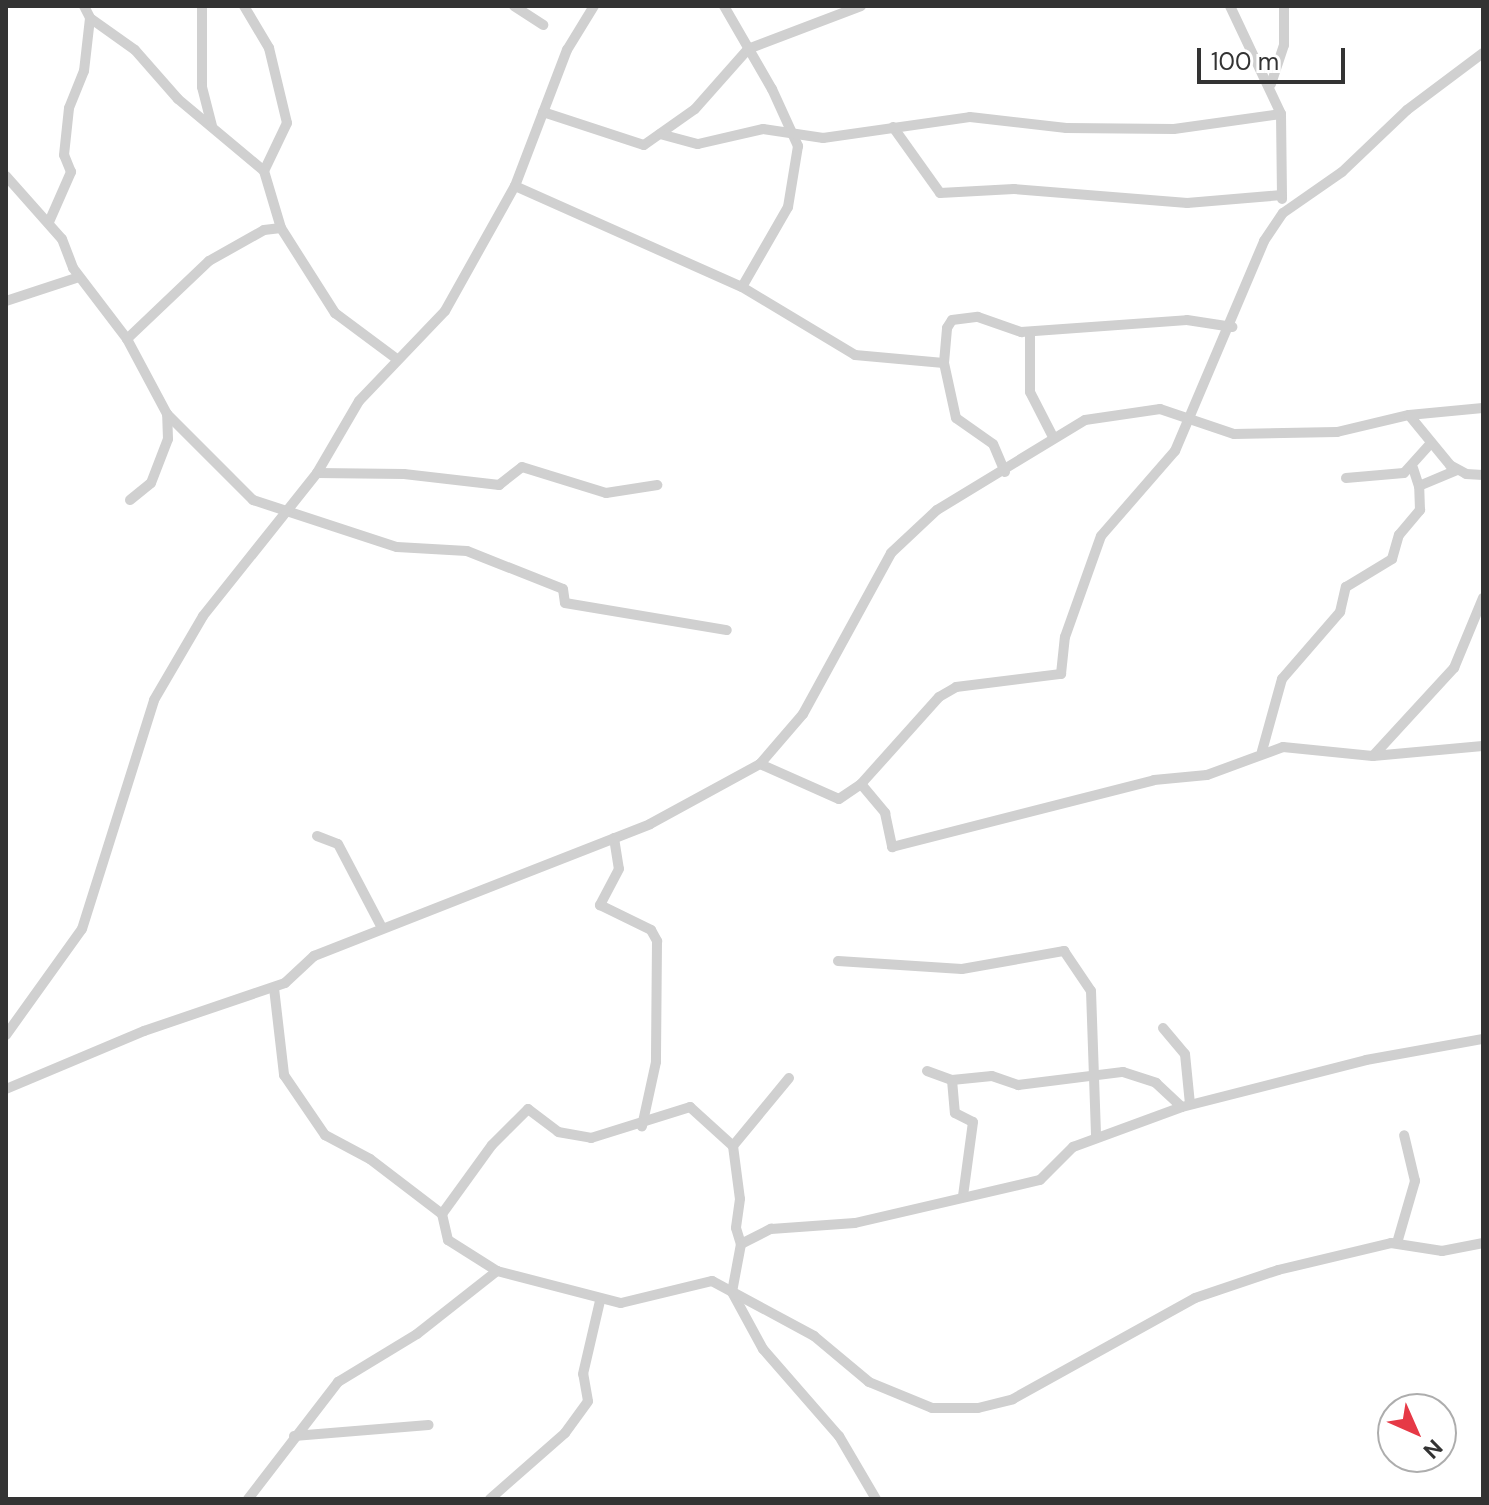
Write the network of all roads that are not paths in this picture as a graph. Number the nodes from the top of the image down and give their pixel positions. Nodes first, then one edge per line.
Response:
1 (84, 6) edge
2 (202, 6) edge
3 (244, 6) edge
4 (514, 6) edge
5 (594, 6) edge
6 (724, 6) edge
7 (861, 6) edge
8 (1230, 6) edge
9 (1284, 6) edge
10 (90, 18) junction
11 (543, 25) dead end
12 (748, 49) junction
13 (1483, 53) edge
14 (1271, 84) junction
15 (543, 112) junction
16 (1281, 114) junction
17 (893, 127) junction
18 (213, 129) junction
19 (660, 134) junction
20 (794, 134) junction
21 (264, 171) junction
22 (6, 176) edge
23 (515, 186) junction
24 (1282, 195) junction
25 (1283, 213) junction
26 (49, 222) junction
27 (281, 228) junction
28 (79, 277) junction
29 (742, 287) junction
30 (6, 301) edge
31 (1232, 327) junction
32 (1030, 332) junction
33 (127, 339) junction
34 (397, 359) junction
35 (944, 363) junction
36 (1483, 408) edge
37 (167, 414) junction
38 (1409, 415) junction
39 (1191, 417) junction
40 (1053, 437) junction
41 (1431, 443) junction
42 (1413, 468) junction
43 (1457, 470) junction
44 (1005, 472) junction
45 (317, 473) junction
46 (1483, 475) edge
47 (1346, 478) dead end
48 (657, 485) dead end
49 (1419, 486) junction
50 (130, 500) dead end
51 (284, 513) junction
52 (1483, 598) edge
53 (727, 630) dead end
54 (1483, 746) edge
55 (1262, 751) junction
56 (1373, 756) junction
57 (760, 764) junction
58 (861, 784) junction
59 (317, 836) dead end
60 (614, 838) junction
61 (381, 926) junction
62 (838, 961) dead end
63 (274, 988) junction
64 (1163, 1028) dead end
65 (6, 1035) edge
66 (1483, 1039) edge
67 (927, 1071) dead end
68 (1090, 1072) junction
69 (789, 1078) dead end
70 (952, 1080) junction
71 (6, 1089) edge
72 (1186, 1106) junction
73 (642, 1126) junction
74 (1404, 1135) dead end
75 (1096, 1136) junction
76 (733, 1146) junction
77 (963, 1196) junction
78 (442, 1214) junction
79 (1397, 1243) junction
80 (1483, 1243) edge
81 (741, 1244) junction
82 (497, 1271) junction
83 (732, 1292) junction
84 (600, 1301) junction
85 (429, 1425) dead end
86 (294, 1436) junction
87 (248, 1499) edge
88 (490, 1499) edge
89 (876, 1499) edge

1 - 10 street
2 - 18 street
3 - 21 street
4 - 11 street
5 - 15 street
6 - 12 street
7 - 12 street
8 - 14 street
9 - 14 street
10 - 18 street
10 - 26 street
12 - 19 street
12 - 20 street
13 - 25 street
14 - 16 street
15 - 19 street
15 - 23 street
16 - 17 street
16 - 24 street
17 - 20 street
17 - 24 street
18 - 21 street
19 - 20 street
20 - 29 street
21 - 27 street
22 - 26 street
23 - 29 street
23 - 34 street
24 - 25 street
25 - 31 street
26 - 28 street
27 - 33 street
27 - 34 street
28 - 30 street
28 - 33 street
29 - 35 street
31 - 32 street
31 - 39 street
32 - 35 street
32 - 40 street
33 - 37 street
34 - 45 street
35 - 44 street
36 - 38 street
37 - 50 street
37 - 51 street
38 - 39 street
38 - 41 street
39 - 40 street
39 - 58 street
40 - 44 street
41 - 42 street
41 - 43 street
42 - 47 street
42 - 49 street
43 - 46 street
43 - 49 street
44 - 57 street
45 - 48 street
45 - 51 street
49 - 55 street
51 - 53 street
51 - 65 street
52 - 56 street
54 - 56 street
55 - 56 street
55 - 58 street
57 - 58 street
57 - 60 street
59 - 61 street
60 - 61 street
60 - 73 street
61 - 63 street
62 - 68 street
63 - 71 street
63 - 78 street
64 - 72 street
66 - 72 street
67 - 70 street
68 - 70 street
68 - 72 street
68 - 75 street
69 - 76 street
70 - 77 street
72 - 75 street
73 - 76 street
73 - 78 street
74 - 79 street
75 - 77 street
76 - 81 street
77 - 81 street
78 - 82 street
79 - 80 street
79 - 83 street
81 - 83 street
82 - 84 street
82 - 86 street
83 - 84 street
83 - 89 street
84 - 88 street
85 - 86 street
86 - 87 street

